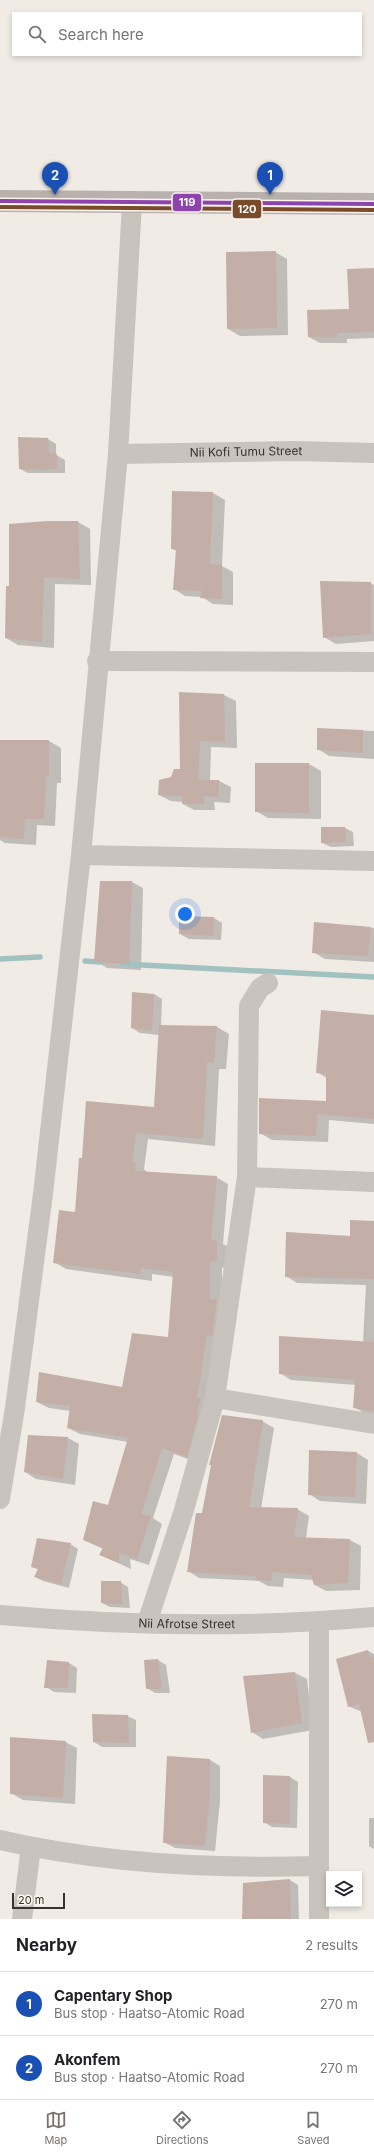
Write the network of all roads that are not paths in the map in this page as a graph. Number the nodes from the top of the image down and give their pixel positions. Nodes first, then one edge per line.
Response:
1 (0, 201) edge
2 (132, 203) junction
3 (374, 204) edge
4 (374, 453) edge
5 (118, 454) junction
6 (97, 661) junction
7 (374, 662) edge
8 (81, 855) junction
9 (374, 861) edge
10 (268, 983) dead end
11 (248, 1177) junction
12 (374, 1182) edge
13 (215, 1398) junction
14 (374, 1424) edge
15 (0, 1499) edge
16 (0, 1615) edge
17 (374, 1617) edge
18 (318, 1622) junction
19 (147, 1623) junction
20 (0, 1840) edge
21 (31, 1847) junction
22 (318, 1866) junction
23 (22, 1919) edge
24 (319, 1919) edge

1 - 2 main road
2 - 3 main road
2 - 5 street
4 - 5 street, Nii Kofi Tumu Street
5 - 6 street
6 - 7 street
6 - 8 street
8 - 9 street
8 - 15 street
10 - 11 street
11 - 12 street
11 - 13 street
13 - 14 street
13 - 19 street
16 - 19 street, Nii Afrotse Street
17 - 18 street, Nii Afrotse Street
18 - 19 street, Nii Afrotse Street
18 - 22 street
20 - 21 street
21 - 22 street
21 - 23 street
22 - 24 street

